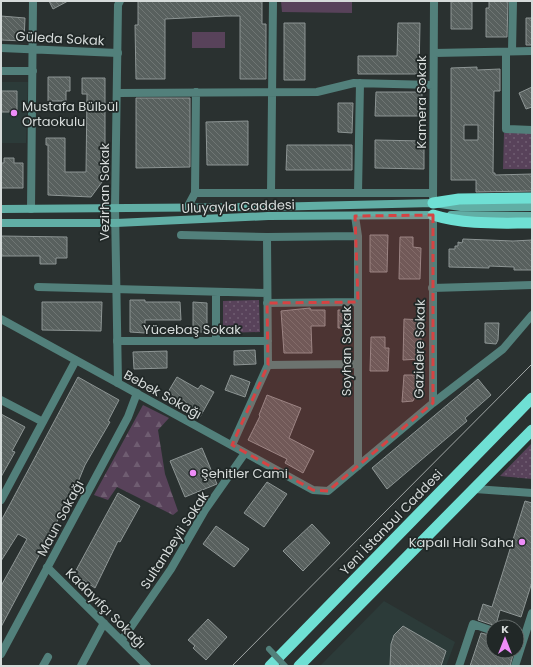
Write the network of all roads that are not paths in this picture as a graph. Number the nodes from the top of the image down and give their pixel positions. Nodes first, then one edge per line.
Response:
1 (33, 1) edge
2 (120, 1) edge
3 (273, 1) edge
4 (434, 1) edge
5 (513, 1) edge
6 (1, 48) edge
7 (33, 48) junction
8 (532, 51) edge
9 (509, 52) junction
10 (118, 53) junction
11 (434, 53) junction
12 (33, 71) junction
13 (1, 72) edge
14 (360, 83) junction
15 (434, 85) junction
16 (117, 92) junction
17 (196, 92) junction
18 (271, 92) junction
19 (532, 130) edge
20 (195, 193) junction
21 (271, 193) junction
22 (358, 193) junction
23 (432, 198) junction
24 (532, 198) edge
25 (532, 207) edge
26 (115, 208) junction
27 (187, 208) junction
28 (1, 209) edge
29 (31, 209) junction
30 (433, 215) junction
31 (356, 216) junction
32 (532, 216) edge
33 (1, 223) edge
34 (116, 223) junction
35 (532, 223) edge
36 (181, 236) dead end
37 (358, 236) junction
38 (267, 237) junction
39 (532, 285) edge
40 (38, 287) dead end
41 (116, 288) junction
42 (432, 288) junction
43 (216, 292) junction
44 (267, 293) junction
45 (358, 302) junction
46 (267, 303) junction
47 (532, 315) edge
48 (1, 319) edge
49 (117, 341) junction
50 (216, 341) junction
51 (268, 341) junction
52 (76, 360) junction
53 (358, 364) junction
54 (268, 365) junction
55 (118, 383) junction
56 (137, 393) junction
57 (532, 398) edge
58 (1, 400) edge
59 (433, 402) junction
60 (43, 422) junction
61 (532, 430) edge
62 (232, 446) junction
63 (245, 453) junction
64 (358, 466) junction
65 (476, 489) junction
66 (313, 490) joint
67 (532, 493) edge
68 (1, 500) edge
69 (47, 567) junction
70 (532, 613) edge
71 (104, 623) junction
72 (485, 628) edge
73 (525, 634) edge
74 (122, 640) junction
75 (269, 649) dead end
76 (1, 654) edge
77 (48, 657) dead end
78 (44, 666) edge
79 (81, 666) edge
80 (147, 666) edge
81 (270, 666) edge
82 (285, 666) edge
83 (299, 666) edge
84 (459, 666) edge

1 - 7 street
2 - 10 street, Vezirhan Sokak
3 - 18 street
4 - 11 street, Kamera Sokak
5 - 9 street
6 - 7 street, Güleda Sokak
7 - 10 street, Güleda Sokak
7 - 12 street
8 - 9 street
9 - 11 street
9 - 19 street
10 - 16 street, Vezirhan Sokak
11 - 15 street, Kamera Sokak
12 - 13 street
12 - 29 street
14 - 15 street
14 - 18 street
14 - 22 street
15 - 23 street, Kamera Sokak
16 - 17 street
16 - 26 street, Vezirhan Sokak
17 - 18 street
17 - 20 street
18 - 21 street
20 - 21 street
20 - 27 street
21 - 22 street
22 - 23 street
23 - 24 highway
23 - 25 main road, Uluyayla Caddesi
23 - 27 main road, Uluyayla Caddesi
26 - 27 main road, Uluyayla Caddesi
26 - 29 main road, Uluyayla Caddesi
26 - 34 street, Vezirhan Sokak
28 - 29 main road, Uluyayla Caddesi
30 - 31 main road, Uluyayla Caddesi
30 - 32 main road, Uluyayla Caddesi
30 - 35 highway
30 - 42 street, Gazidere Sokak
31 - 34 main road, Uluyayla Caddesi
31 - 37 street, Soyhan Sokak
33 - 34 main road, Uluyayla Caddesi
34 - 41 street, Vezirhan Sokak
36 - 38 street
37 - 38 street
37 - 45 street, Soyhan Sokak
38 - 44 street
39 - 42 street
40 - 41 street
41 - 43 street
41 - 49 street, Vezirhan Sokak
42 - 59 street, Gazidere Sokak
43 - 44 street
43 - 50 street
44 - 46 street
45 - 46 street
45 - 53 street, Soyhan Sokak
46 - 51 street
47 - 59 street
48 - 52 street, Bebek Sokağı
49 - 50 street, Yücebaş Sokak
49 - 55 street, Vezirhan Sokak
50 - 51 street, Yücebaş Sokak
51 - 54 street
52 - 55 street, Bebek Sokağı
52 - 60 street
53 - 54 street
53 - 64 street, Soyhan Sokak
54 - 62 street
55 - 56 street, Bebek Sokağı
56 - 62 street, Bebek Sokağı
56 - 69 street, Maun Sokağı
57 - 81 highway, Yeni İstanbul Caddesi
58 - 60 street
59 - 64 street, Gazidere Sokak
60 - 68 street
61 - 65 highway
62 - 63 street, Bebek Sokağı
63 - 66 street, Bebek Sokağı
63 - 74 street, Sultanbeyli Sokak
64 - 66 street, Gazidere Sokak
65 - 67 street
65 - 83 highway
69 - 71 street, Kadayıfçı Sokağı
69 - 76 street, Maun Sokağı
70 - 73 street
71 - 74 street, Kadayıfçı Sokağı
71 - 79 street
72 - 84 street
74 - 80 street, Kadayıfçı Sokağı
75 - 82 street, bridge
77 - 78 street

